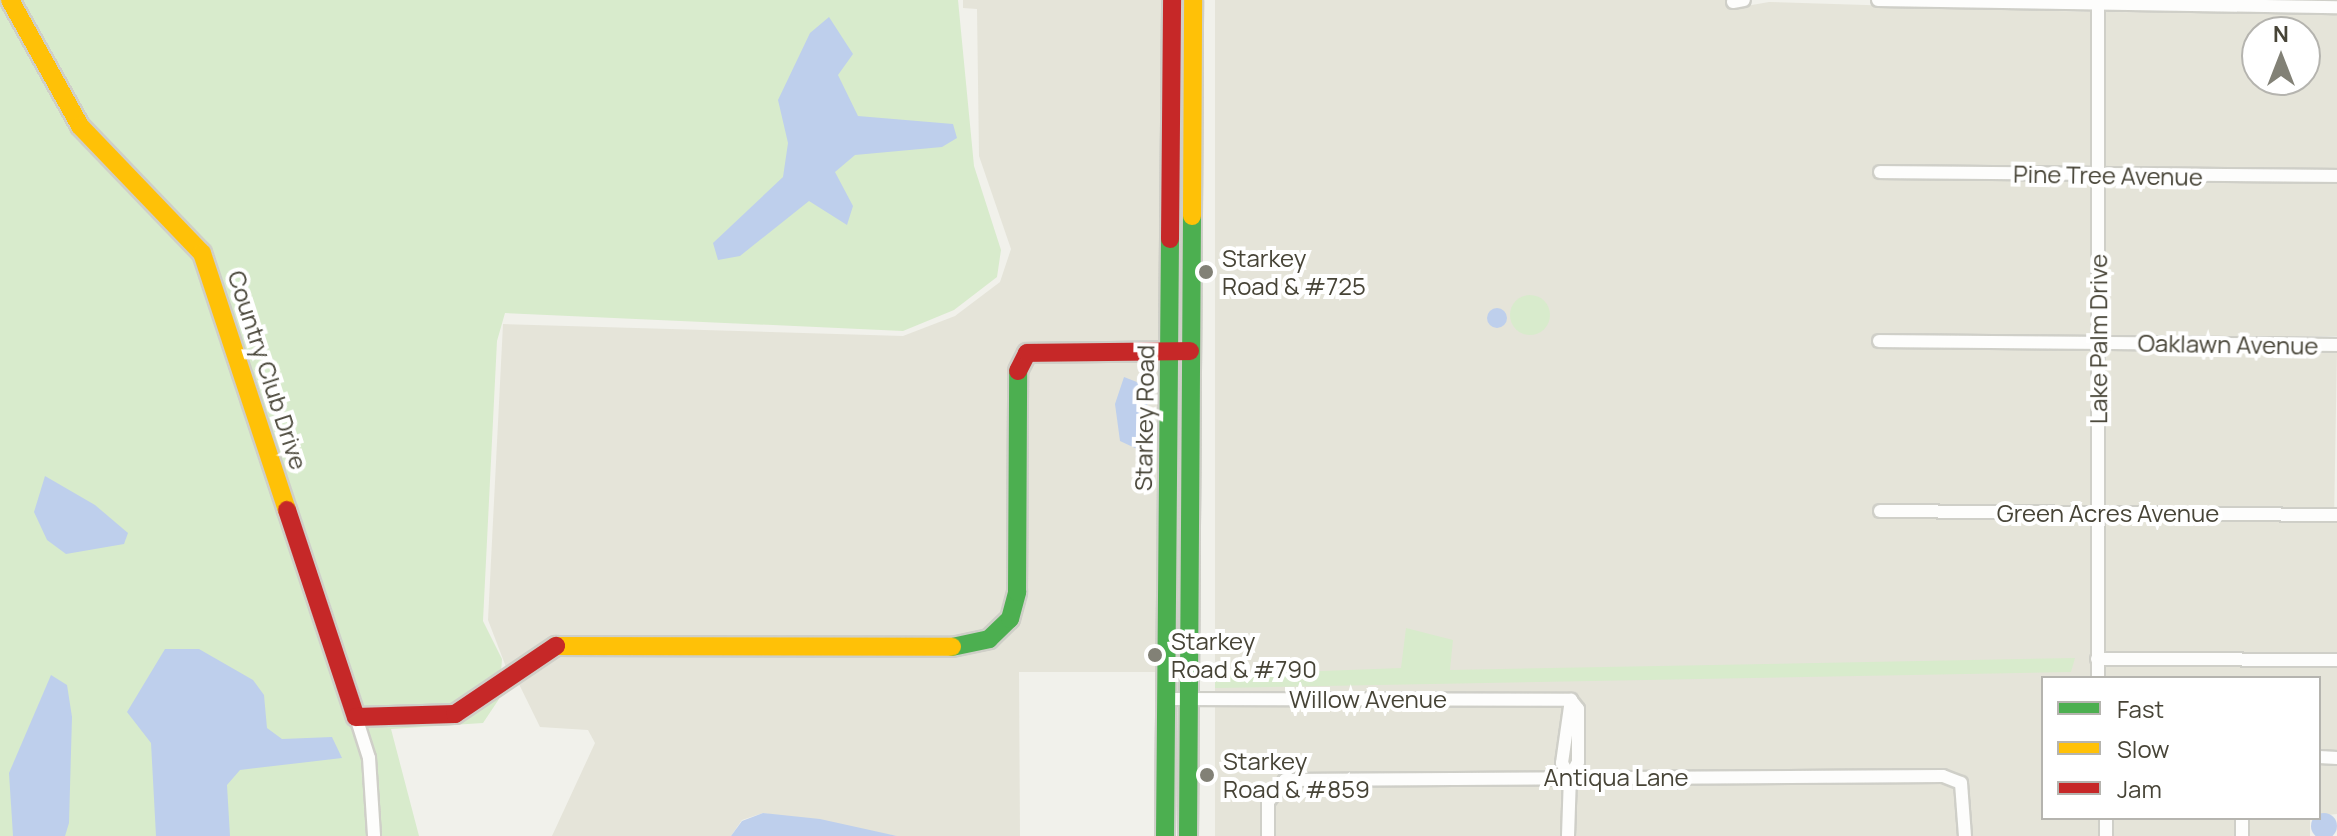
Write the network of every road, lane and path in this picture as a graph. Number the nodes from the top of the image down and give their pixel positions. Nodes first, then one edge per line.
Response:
1 (10, 0) edge
2 (1172, 0) edge
3 (1193, 0) edge
4 (1878, 0) edge
5 (1937, 2) edge
6 (2098, 3) edge
7 (2337, 7) edge
8 (1880, 172) dead end
9 (2098, 175) junction
10 (2337, 176) edge
11 (1879, 341) dead end
12 (2097, 343) junction
13 (2337, 345) edge
14 (1190, 351) junction
15 (1169, 352) junction
16 (1880, 511) dead end
17 (2097, 512) junction
18 (2337, 515) edge
19 (2097, 659) junction
20 (2337, 660) edge
21 (2098, 676) edge
22 (1165, 699) junction
23 (1188, 699) junction
24 (356, 717) junction
25 (1570, 777) junction
26 (374, 836) edge
27 (1165, 836) edge
28 (1188, 836) edge
29 (1268, 836) edge
30 (1568, 836) edge
31 (1965, 836) edge

1 - 24 street, Country Club Drive
2 - 15 street, Starkey Road
3 - 14 street, Starkey Road
4 - 5 street
5 - 6 street
6 - 7 street
6 - 9 street, Lake Palm Drive
8 - 9 street, Pine Tree Avenue
9 - 10 street, Pine Tree Avenue
9 - 12 street, Lake Palm Drive
11 - 12 street, Oaklawn Avenue
12 - 13 street, Oaklawn Avenue
12 - 17 street, Lake Palm Drive
14 - 15 street
14 - 23 street, Starkey Road
15 - 22 street, Starkey Road
15 - 24 street
16 - 17 street, Green Acres Avenue
17 - 18 street, Green Acres Avenue
17 - 19 street, Lake Palm Drive
19 - 20 street
19 - 21 street, Lake Palm Drive
22 - 23 street, Willow Avenue
22 - 27 street, Starkey Road
23 - 25 street, Willow Avenue
23 - 28 street, Starkey Road
24 - 26 street, Country Club Drive
25 - 29 street, Antiqua Lane
25 - 30 street
25 - 31 street, Antiqua Lane

